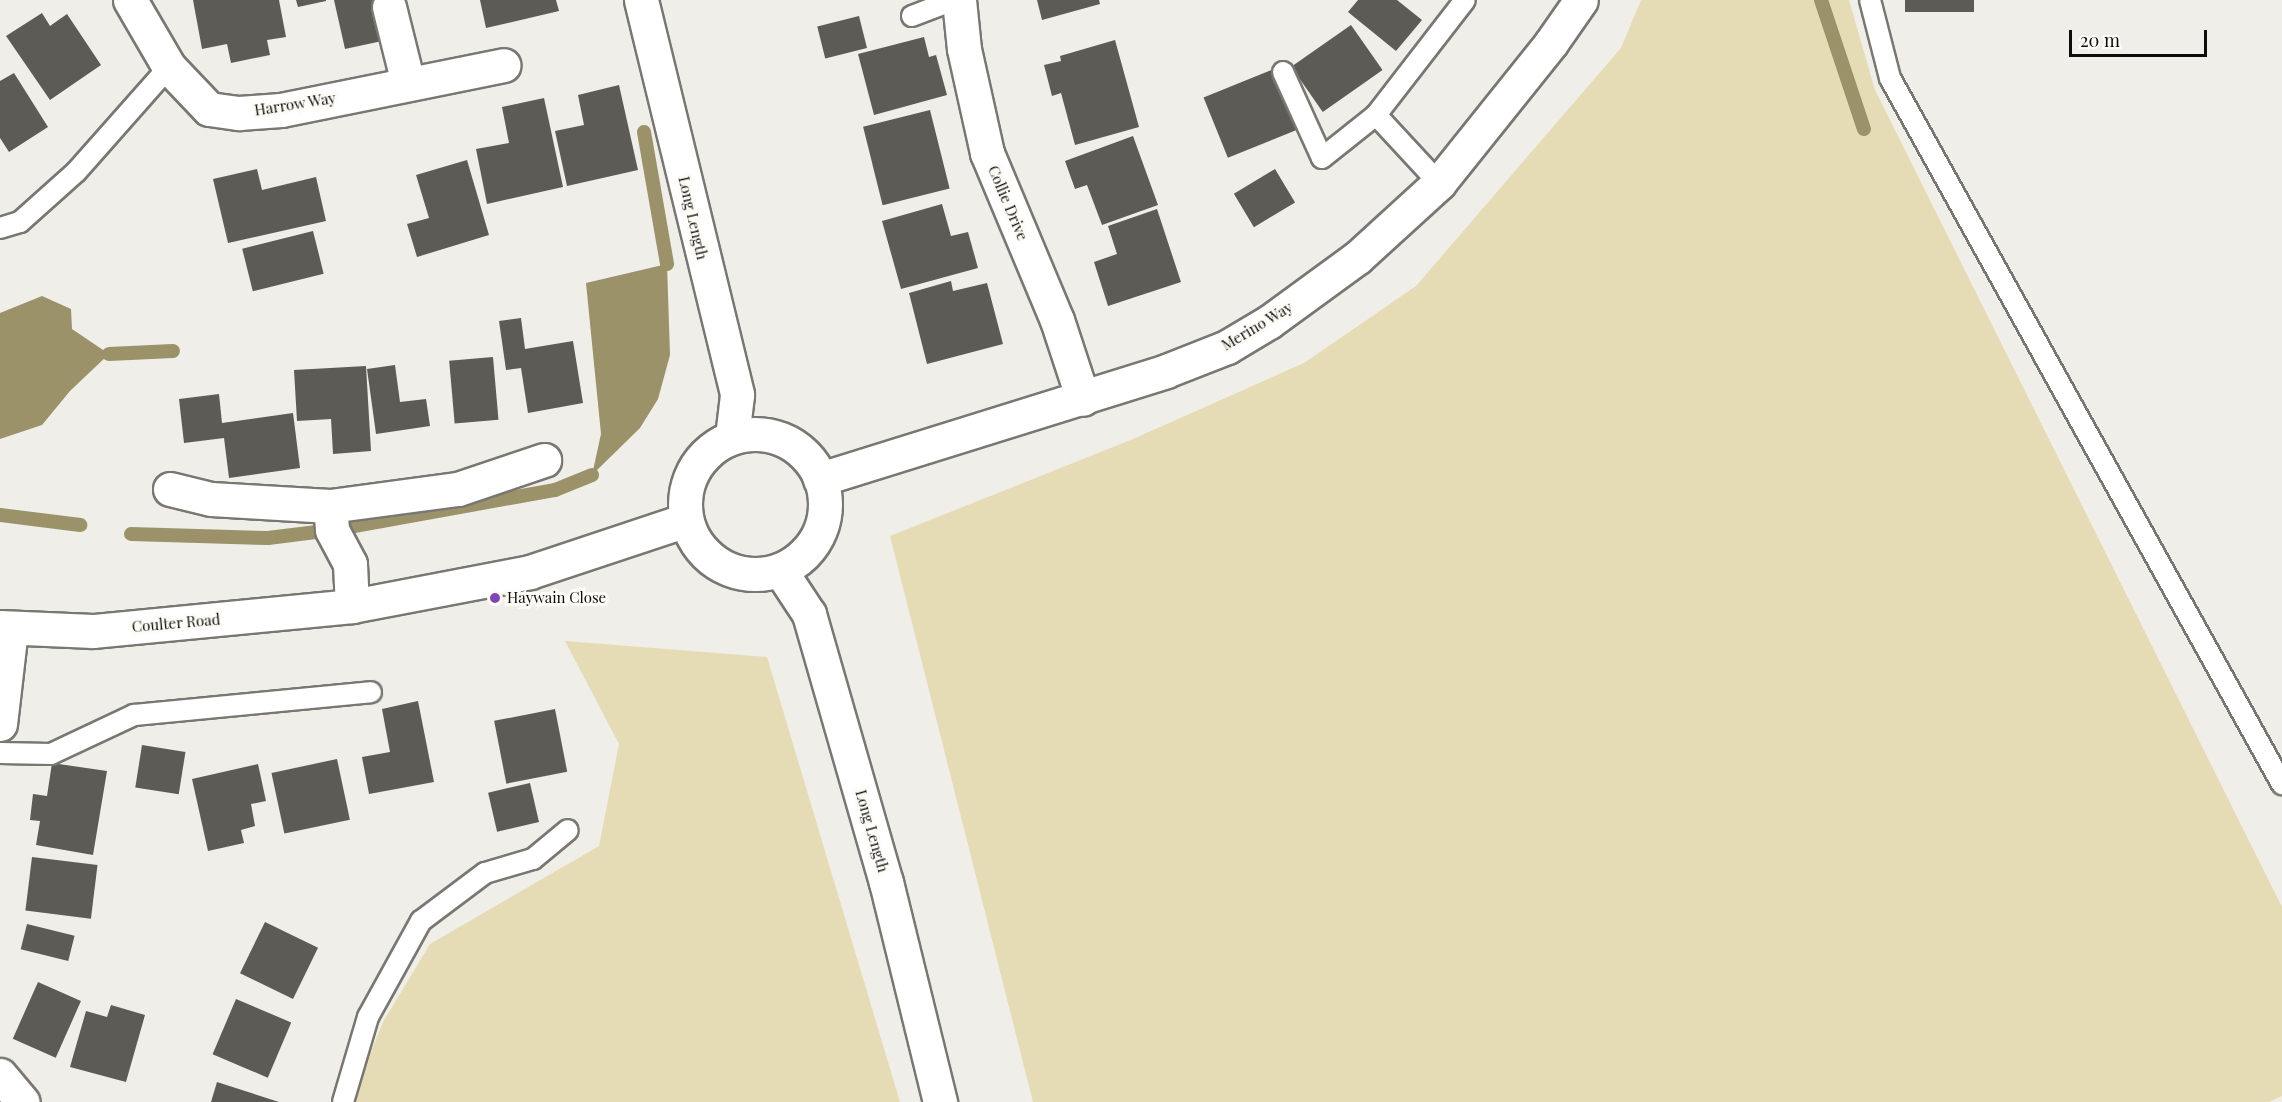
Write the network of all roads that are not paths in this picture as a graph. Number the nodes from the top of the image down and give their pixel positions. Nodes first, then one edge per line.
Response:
1 (130, 0) edge
2 (641, 0) edge
3 (954, 0) edge
4 (959, 0) edge
5 (1464, 0) edge
6 (1581, 0) edge
7 (1870, 0) edge
8 (388, 4) edge
9 (912, 16) dead end
10 (504, 65) dead end
11 (169, 67) junction
12 (1283, 72) dead end
13 (408, 83) junction
14 (1376, 115) junction
15 (1439, 183) junction
16 (0, 228) edge
17 (1083, 399) junction
18 (732, 437) junction
19 (544, 460) dead end
20 (820, 479) junction
21 (170, 489) dead end
22 (330, 506) junction
23 (686, 520) junction
24 (780, 570) junction
25 (352, 606) junction
26 (6, 628) edge
27 (371, 692) dead end
28 (0, 724) edge
29 (0, 753) edge
30 (2282, 784) edge
31 (568, 830) dead end
32 (0, 1074) edge
33 (23, 1102) edge
34 (343, 1102) edge
35 (940, 1102) edge

1 - 11 street, Harrow Way
2 - 18 street, Long Length
3 - 9 lane
4 - 17 street, Collie Drive
5 - 14 lane
6 - 15 street, Merino Way
7 - 30 lane
8 - 13 street
10 - 13 street, Harrow Way
11 - 13 street, Harrow Way
11 - 16 lane
12 - 14 lane
14 - 15 lane
15 - 17 street, Merino Way
17 - 20 street, Merino Way
18 - 20 street
18 - 23 street
19 - 22 street
20 - 24 street
21 - 22 street
22 - 25 street
23 - 24 street
23 - 25 street, Coulter Road
24 - 35 street, Long Length
25 - 26 street, Coulter Road
26 - 28 street
27 - 29 lane
31 - 34 lane
32 - 33 street

